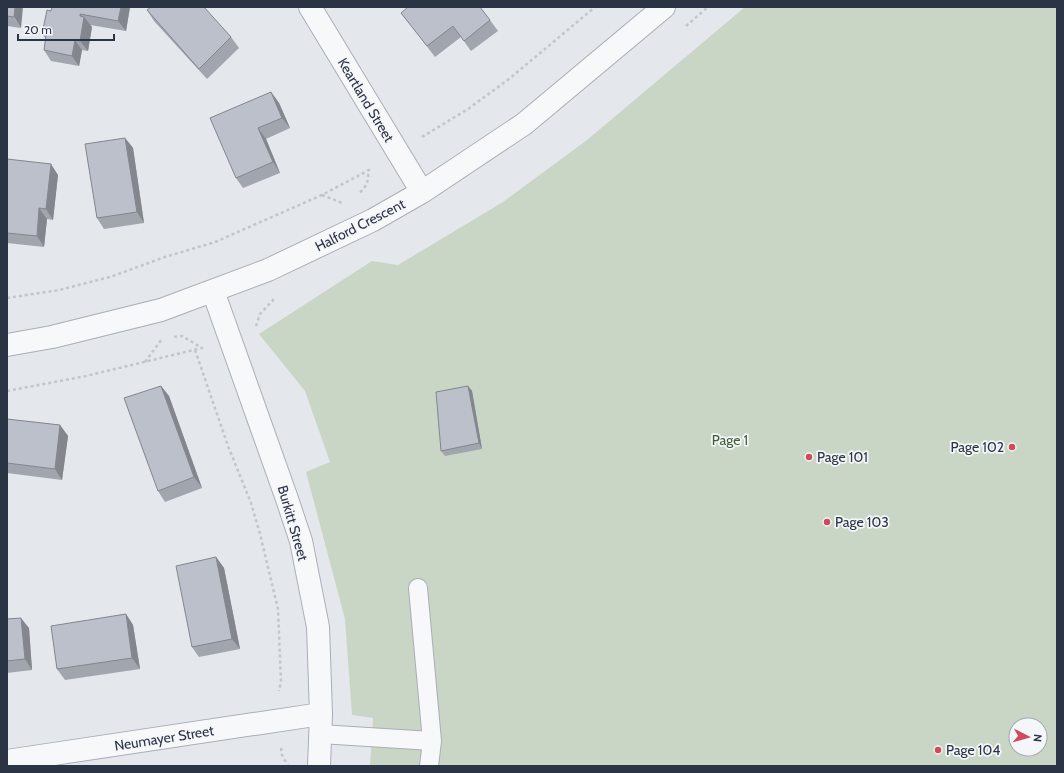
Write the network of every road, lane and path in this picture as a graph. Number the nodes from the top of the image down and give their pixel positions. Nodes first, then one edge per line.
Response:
1 (310, 7) edge
2 (595, 7) edge
3 (664, 7) edge
4 (398, 152) junction
5 (369, 170) junction
6 (422, 192) junction
7 (322, 195) junction
8 (356, 198) dead end
9 (343, 203) dead end
10 (213, 291) junction
11 (7, 298) edge
12 (7, 345) edge
13 (195, 350) junction
14 (145, 362) junction
15 (7, 391) edge
16 (418, 588) dead end
17 (279, 694) dead end
18 (321, 724) junction
19 (432, 742) junction
20 (282, 755) dead end
21 (7, 761) edge
22 (288, 766) edge
23 (319, 766) edge
24 (429, 766) edge

1 - 4 street, Keartland Street
2 - 4 path
3 - 6 street, Halford Crescent
4 - 5 path
4 - 6 street, Keartland Street
5 - 7 path
5 - 8 path
6 - 10 street, Halford Crescent
7 - 9 path
7 - 11 path
10 - 12 street, Halford Crescent
10 - 18 street, Burkitt Street
13 - 14 path
13 - 14 path
13 - 17 path
14 - 15 path
16 - 19 lane
18 - 19 lane
18 - 21 street, Neumayer Street
18 - 23 street, Burkitt Street
19 - 24 lane
20 - 22 path

